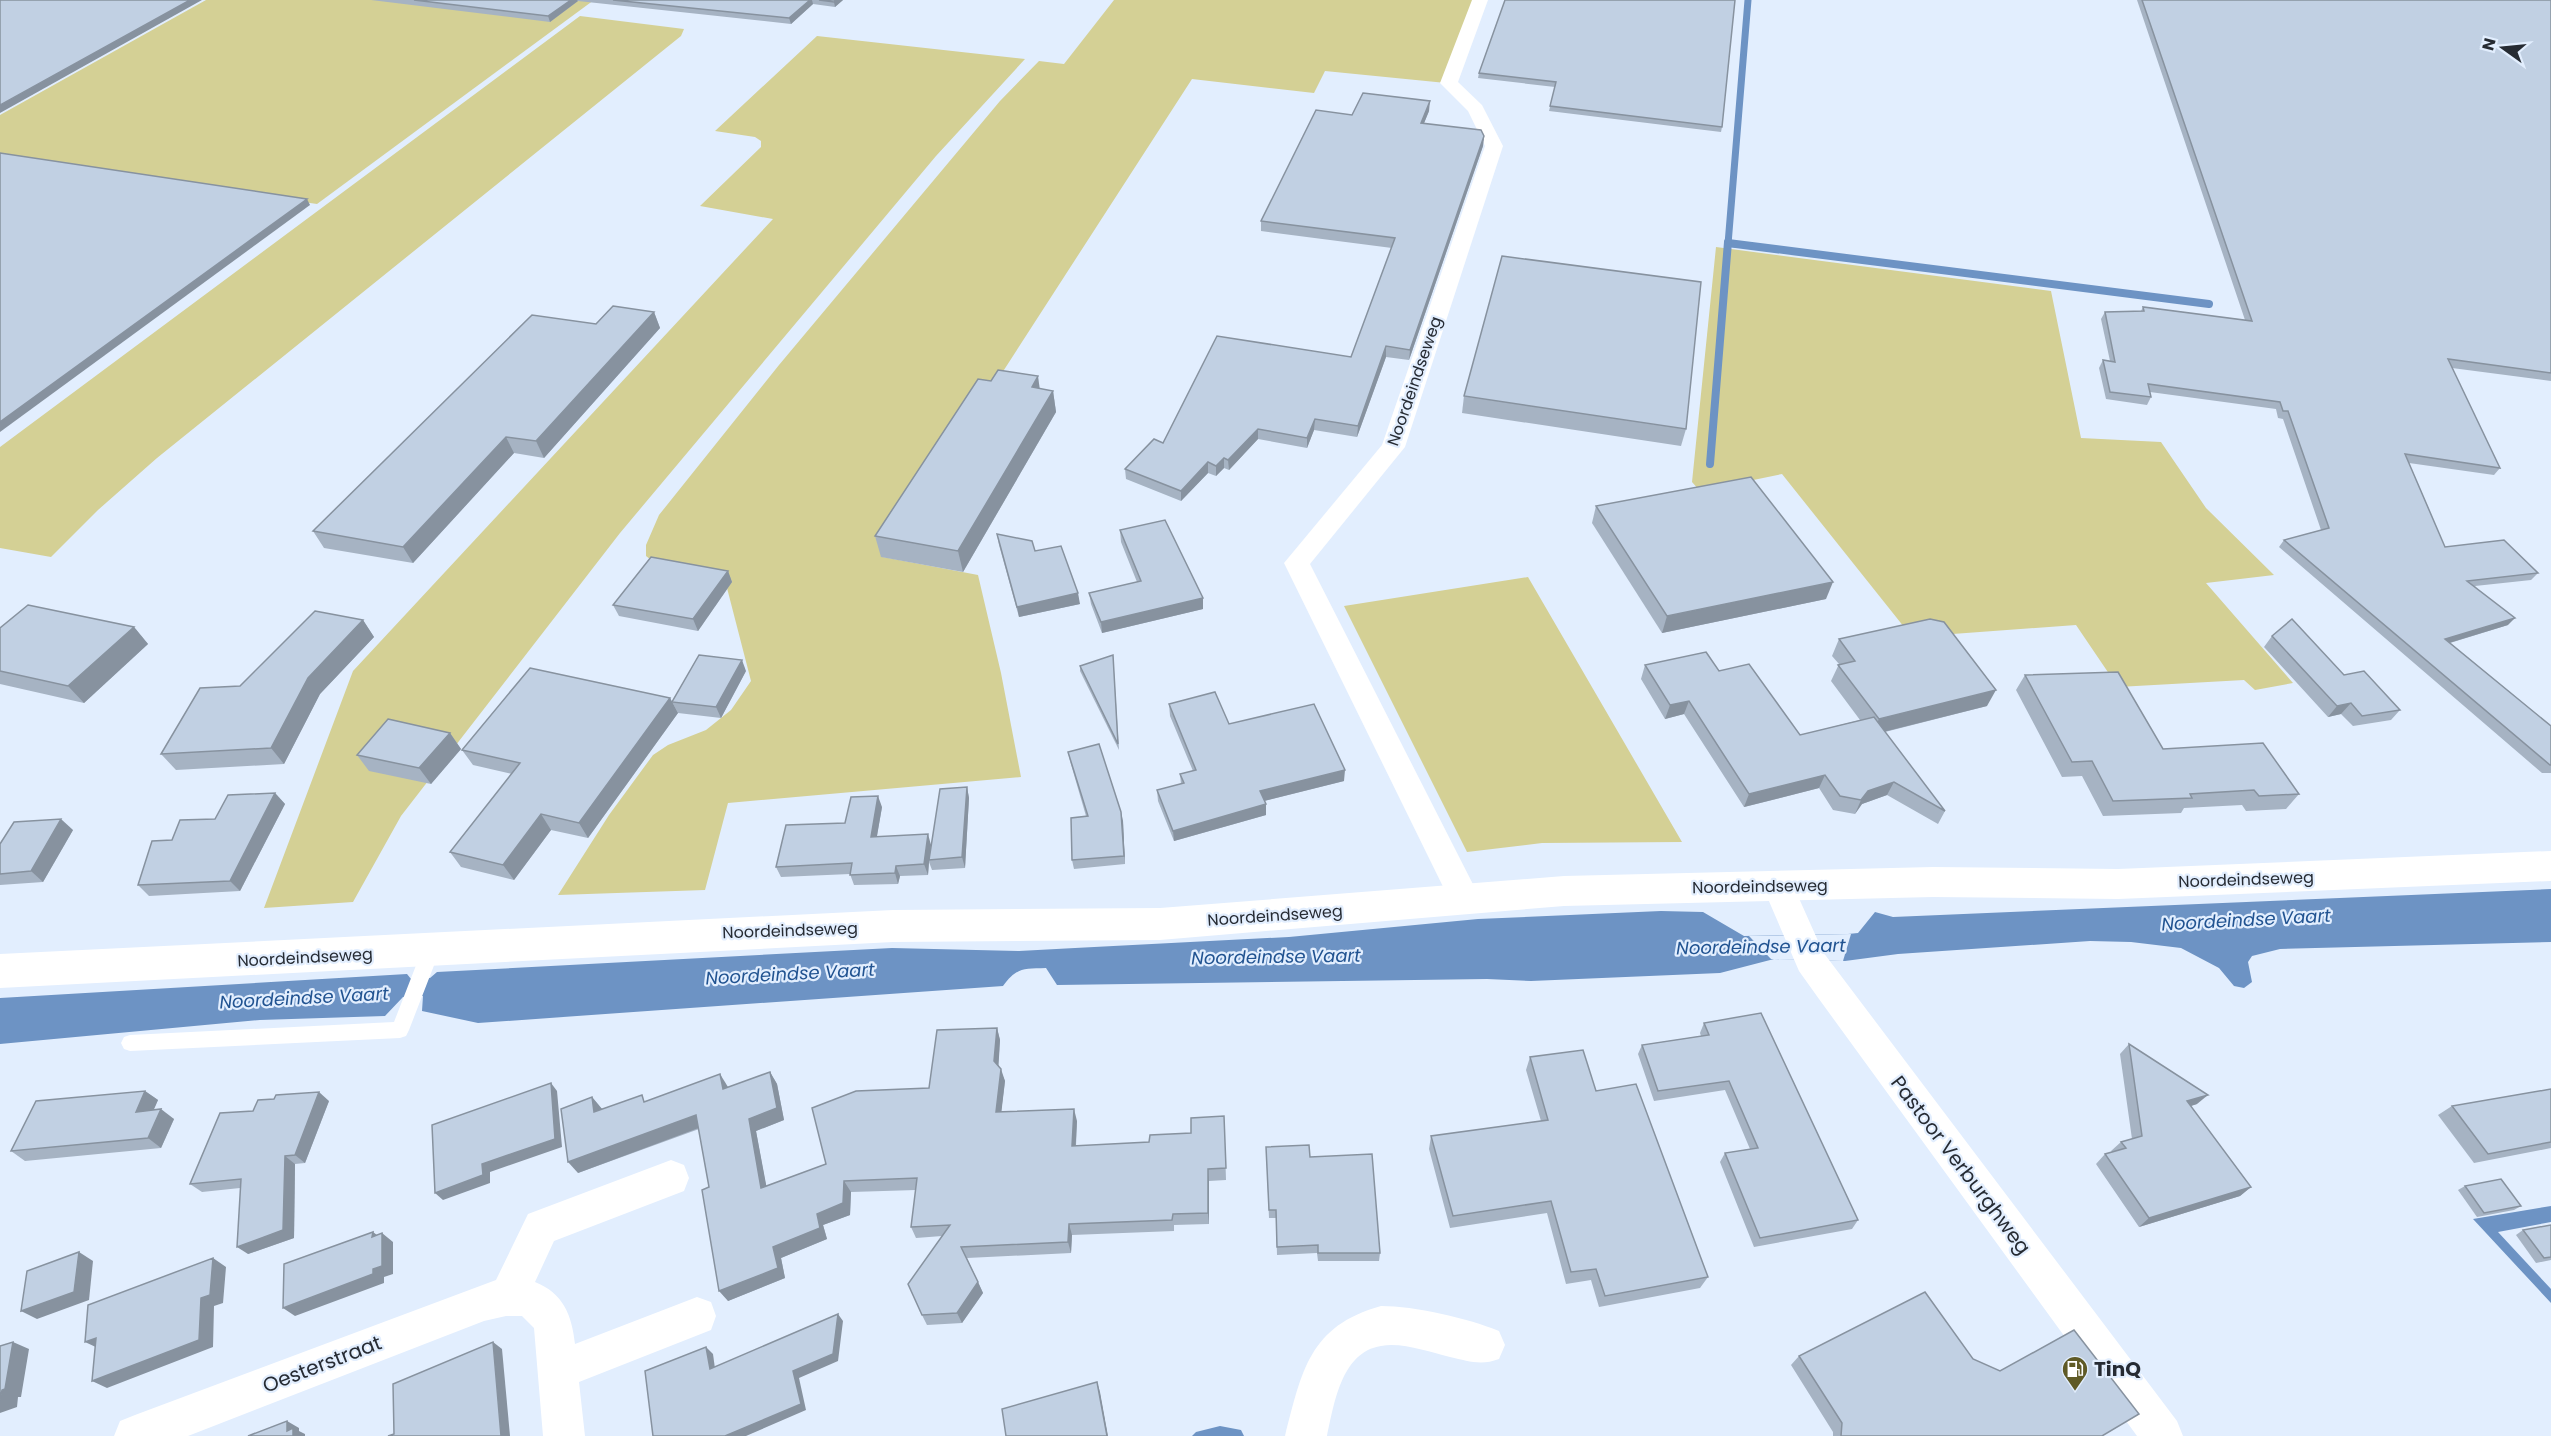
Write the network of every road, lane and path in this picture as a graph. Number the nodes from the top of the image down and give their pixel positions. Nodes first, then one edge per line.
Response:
1 (1480, 0) edge
2 (2551, 866) edge
3 (1457, 883) junction
4 (1778, 885) junction
5 (426, 964) junction
6 (0, 971) edge
7 (130, 1043) dead end
8 (671, 1178) dead end
9 (509, 1295) junction
10 (697, 1317) dead end
11 (1485, 1345) dead end
12 (558, 1370) junction
13 (135, 1436) edge
14 (564, 1436) edge
15 (1306, 1436) edge
16 (2162, 1436) edge

1 - 3 street, Noordeindseweg
2 - 4 street, Noordeindseweg
3 - 4 street, Noordeindseweg
3 - 5 street, Noordeindseweg
4 - 16 street, Pastoor Verburghweg
5 - 6 street, Noordeindseweg
5 - 7 lane
8 - 9 street
9 - 12 street
9 - 13 street, Oesterstraat
10 - 12 street
11 - 15 street
12 - 14 street

